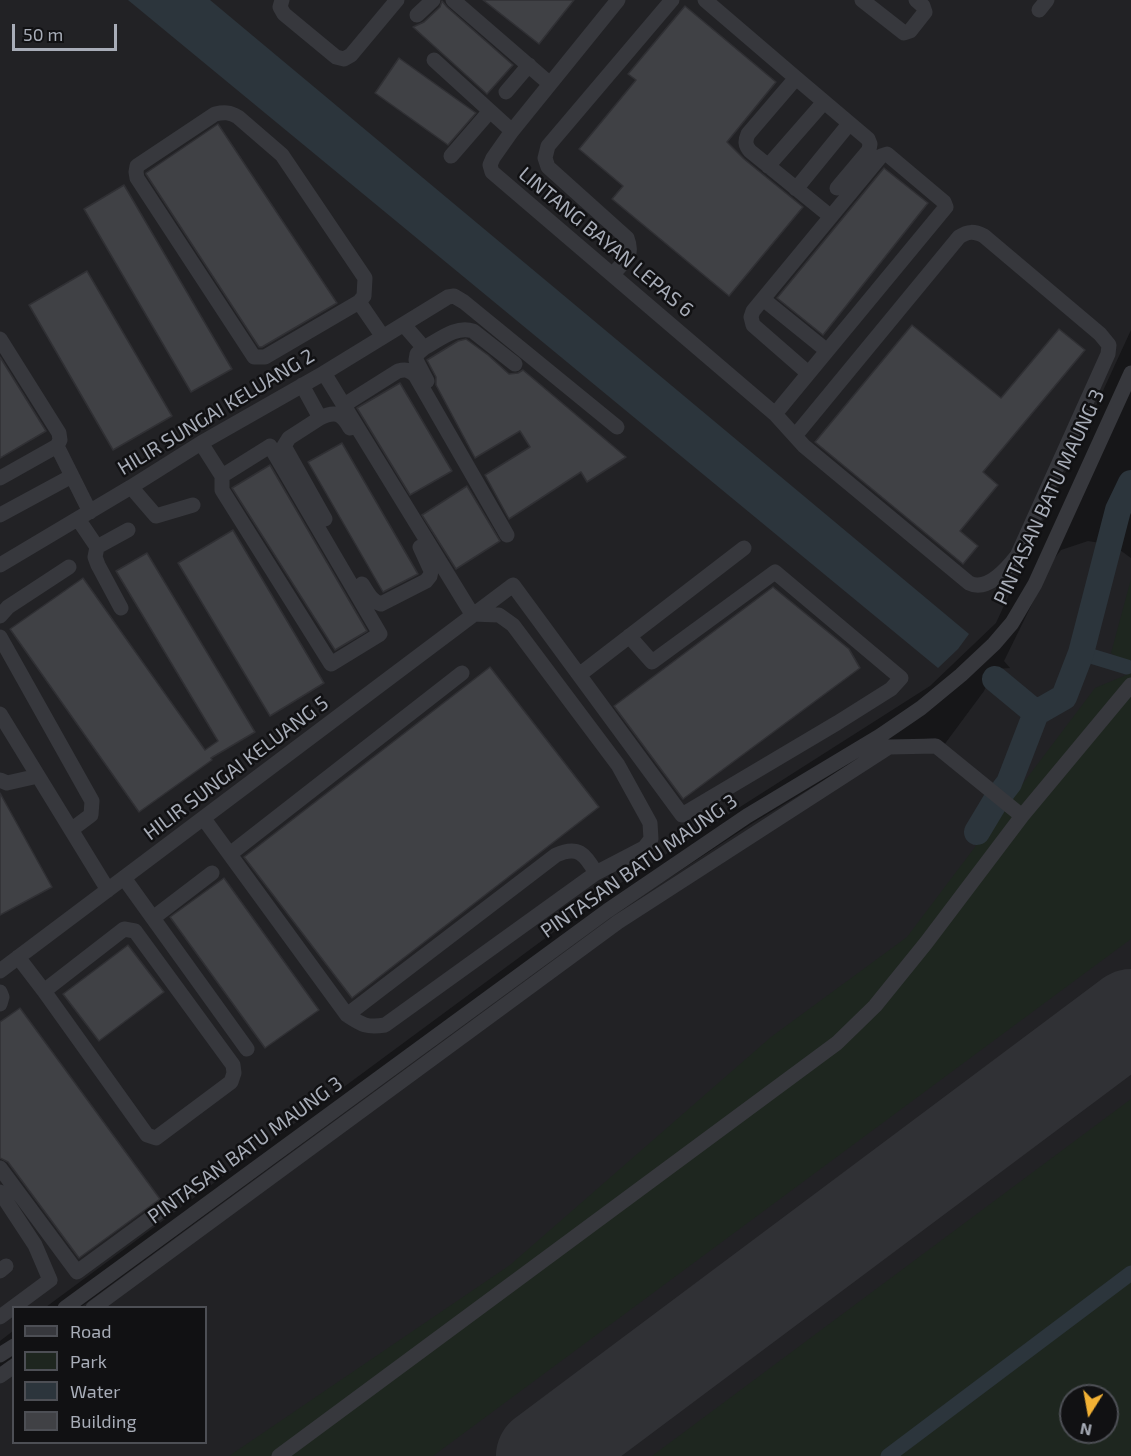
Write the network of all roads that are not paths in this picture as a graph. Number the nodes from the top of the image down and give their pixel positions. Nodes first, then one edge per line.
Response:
1 (282, 0) edge
2 (397, 0) edge
3 (433, 0) edge
4 (453, 0) edge
5 (618, 0) edge
6 (672, 0) edge
7 (705, 0) edge
8 (862, 0) edge
9 (916, 0) edge
10 (417, 15) dead end
11 (434, 60) dead end
12 (529, 65) junction
13 (796, 78) junction
14 (550, 84) junction
15 (506, 92) dead end
16 (824, 102) junction
17 (490, 111) junction
18 (849, 124) junction
19 (512, 131) junction
20 (451, 156) dead end
21 (768, 166) junction
22 (837, 188) dead end
23 (796, 189) junction
24 (830, 216) junction
25 (613, 274) junction
26 (763, 299) junction
27 (359, 302) junction
28 (404, 325) junction
29 (383, 337) junction
30 (0, 339) edge
31 (424, 348) junction
32 (826, 351) junction
33 (515, 364) dead end
34 (324, 373) junction
35 (808, 373) junction
36 (1131, 373) edge
37 (302, 386) junction
38 (344, 405) junction
39 (775, 414) junction
40 (320, 418) junction
41 (617, 428) dead end
42 (457, 430) dead end
43 (795, 436) junction
44 (201, 443) junction
45 (57, 446) junction
46 (72, 476) junction
47 (222, 476) junction
48 (0, 478) edge
49 (131, 487) junction
50 (193, 505) dead end
51 (0, 514) edge
52 (84, 515) junction
53 (128, 530) dead end
54 (507, 534) dead end
55 (98, 547) junction
56 (744, 548) dead end
57 (0, 565) edge
58 (69, 567) dead end
59 (121, 608) dead end
60 (472, 614) junction
61 (0, 616) edge
62 (629, 636) junction
63 (0, 637) edge
64 (462, 673) dead end
65 (579, 675) junction
66 (1131, 685) edge
67 (0, 714) edge
68 (38, 776) junction
69 (0, 780) edge
70 (1023, 816) junction
71 (204, 819) junction
72 (71, 830) junction
73 (230, 854) junction
74 (212, 873) dead end
75 (596, 873) junction
76 (124, 878) junction
77 (108, 890) junction
78 (153, 918) junction
79 (18, 957) junction
80 (0, 971) edge
81 (44, 991) junction
82 (0, 992) edge
83 (0, 1004) edge
84 (346, 1015) junction
85 (247, 1049) dead end
86 (0, 1168) edge
87 (0, 1192) edge
88 (167, 1206) dead end
89 (15, 1306) edge
90 (68, 1306) edge
91 (96, 1306) edge
92 (279, 1456) edge

1 - 2 street
3 - 10 street
4 - 12 street
5 - 14 street, LINTANG BAYAN LEPAS 6
6 - 25 street
7 - 13 street
8 - 9 street
11 - 17 street
12 - 14 street
12 - 15 street
13 - 16 street
13 - 21 street
14 - 19 street, LINTANG BAYAN LEPAS 6
16 - 18 street
16 - 21 street
17 - 19 street
17 - 20 street
18 - 22 street
18 - 23 street
19 - 25 street, LINTANG BAYAN LEPAS 6
21 - 23 street
23 - 24 street
24 - 26 street
24 - 32 street
25 - 39 street, LINTANG BAYAN LEPAS 6
26 - 32 street
26 - 35 street
27 - 27 street
27 - 29 street
28 - 29 street, HILIR SUNGAI KELUANG 2
28 - 31 street
28 - 41 street, HILIR SUNGAI KELUANG 2
29 - 34 street, HILIR SUNGAI KELUANG 2
30 - 45 street
31 - 33 street
31 - 42 street
32 - 35 street
34 - 37 street, HILIR SUNGAI KELUANG 2
34 - 38 street
35 - 39 street
36 - 90 street, PINTASAN BATU MAUNG 3
37 - 40 street
37 - 44 street, HILIR SUNGAI KELUANG 2
38 - 54 street
38 - 60 street
39 - 43 street, LINTANG BAYAN LEPAS 6
40 - 40 street
43 - 43 street, LINTANG BAYAN LEPAS 6
44 - 47 street
44 - 49 street, HILIR SUNGAI KELUANG 2
45 - 46 street
45 - 48 street
46 - 51 street
46 - 52 street
47 - 47 street
49 - 50 street
49 - 52 street, HILIR SUNGAI KELUANG 2
52 - 55 street
52 - 57 street, HILIR SUNGAI KELUANG 2
53 - 55 street
55 - 59 street
56 - 62 street
58 - 61 street
60 - 65 street, HILIR SUNGAI KELUANG 5
60 - 71 street, HILIR SUNGAI KELUANG 5
60 - 75 street
62 - 65 street
62 - 65 street
63 - 72 street
64 - 73 street
66 - 70 street
67 - 68 street
68 - 69 street
68 - 72 street
70 - 91 street
70 - 92 street
71 - 73 street
71 - 76 street, HILIR SUNGAI KELUANG 5
72 - 77 street
73 - 84 street
74 - 78 street
75 - 84 street
75 - 84 street
76 - 77 street, HILIR SUNGAI KELUANG 5
76 - 78 street
77 - 79 street, HILIR SUNGAI KELUANG 5
78 - 85 street
79 - 80 street, HILIR SUNGAI KELUANG 5
79 - 81 street
81 - 81 street
82 - 83 street
86 - 88 street
87 - 89 street

